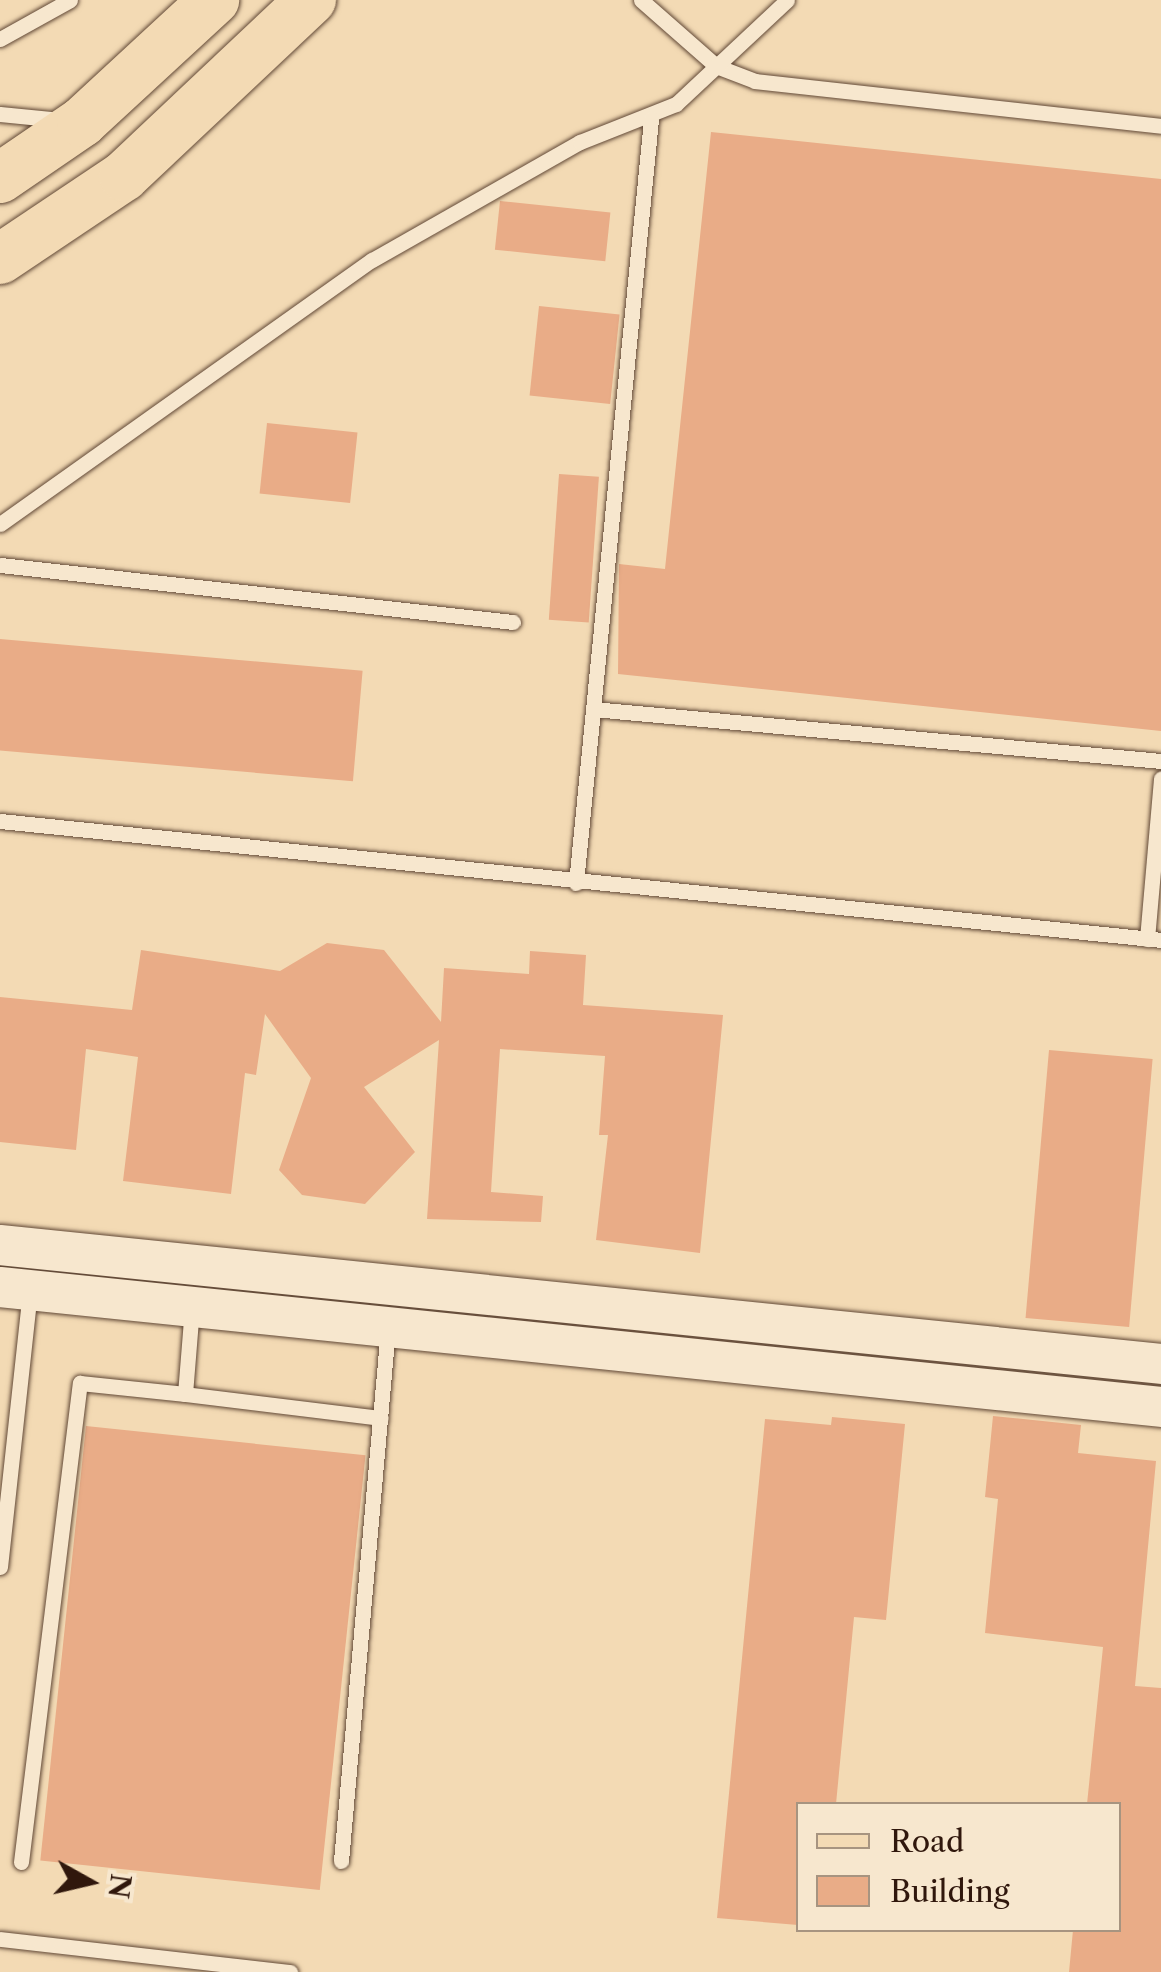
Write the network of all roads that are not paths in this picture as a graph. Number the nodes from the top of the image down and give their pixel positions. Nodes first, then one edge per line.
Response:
1 (70, 0) edge
2 (214, 0) edge
3 (311, 0) edge
4 (641, 0) edge
5 (787, 0) edge
6 (0, 39) edge
7 (716, 66) junction
8 (0, 114) edge
9 (651, 118) junction
10 (82, 122) junction
11 (1161, 126) edge
12 (0, 178) edge
13 (0, 259) edge
14 (0, 524) edge
15 (0, 564) edge
16 (513, 622) dead end
17 (594, 709) junction
18 (1161, 761) edge
19 (1161, 779) edge
20 (0, 821) edge
21 (576, 883) junction
22 (1154, 939) edge
23 (19, 1247) edge
24 (15, 1289) edge
25 (192, 1307) junction
26 (388, 1328) junction
27 (1161, 1364) edge
28 (185, 1394) junction
29 (1161, 1407) edge
30 (380, 1418) junction
31 (0, 1567) edge
32 (342, 1861) dead end
33 (20, 1862) dead end
34 (0, 1939) edge
35 (290, 1972) edge

1 - 6 lane
2 - 10 main road
3 - 13 main road
4 - 7 lane
5 - 7 lane
7 - 9 lane
7 - 11 lane
8 - 10 lane
9 - 14 lane
9 - 17 lane
10 - 12 main road
15 - 16 lane
17 - 18 lane
17 - 21 lane
19 - 22 lane
20 - 21 lane
21 - 22 lane
23 - 24 lane
23 - 27 street
24 - 25 street
24 - 31 lane
25 - 26 street
25 - 28 lane
26 - 29 street
26 - 30 lane
28 - 30 lane
28 - 33 lane
30 - 32 lane
34 - 35 lane

